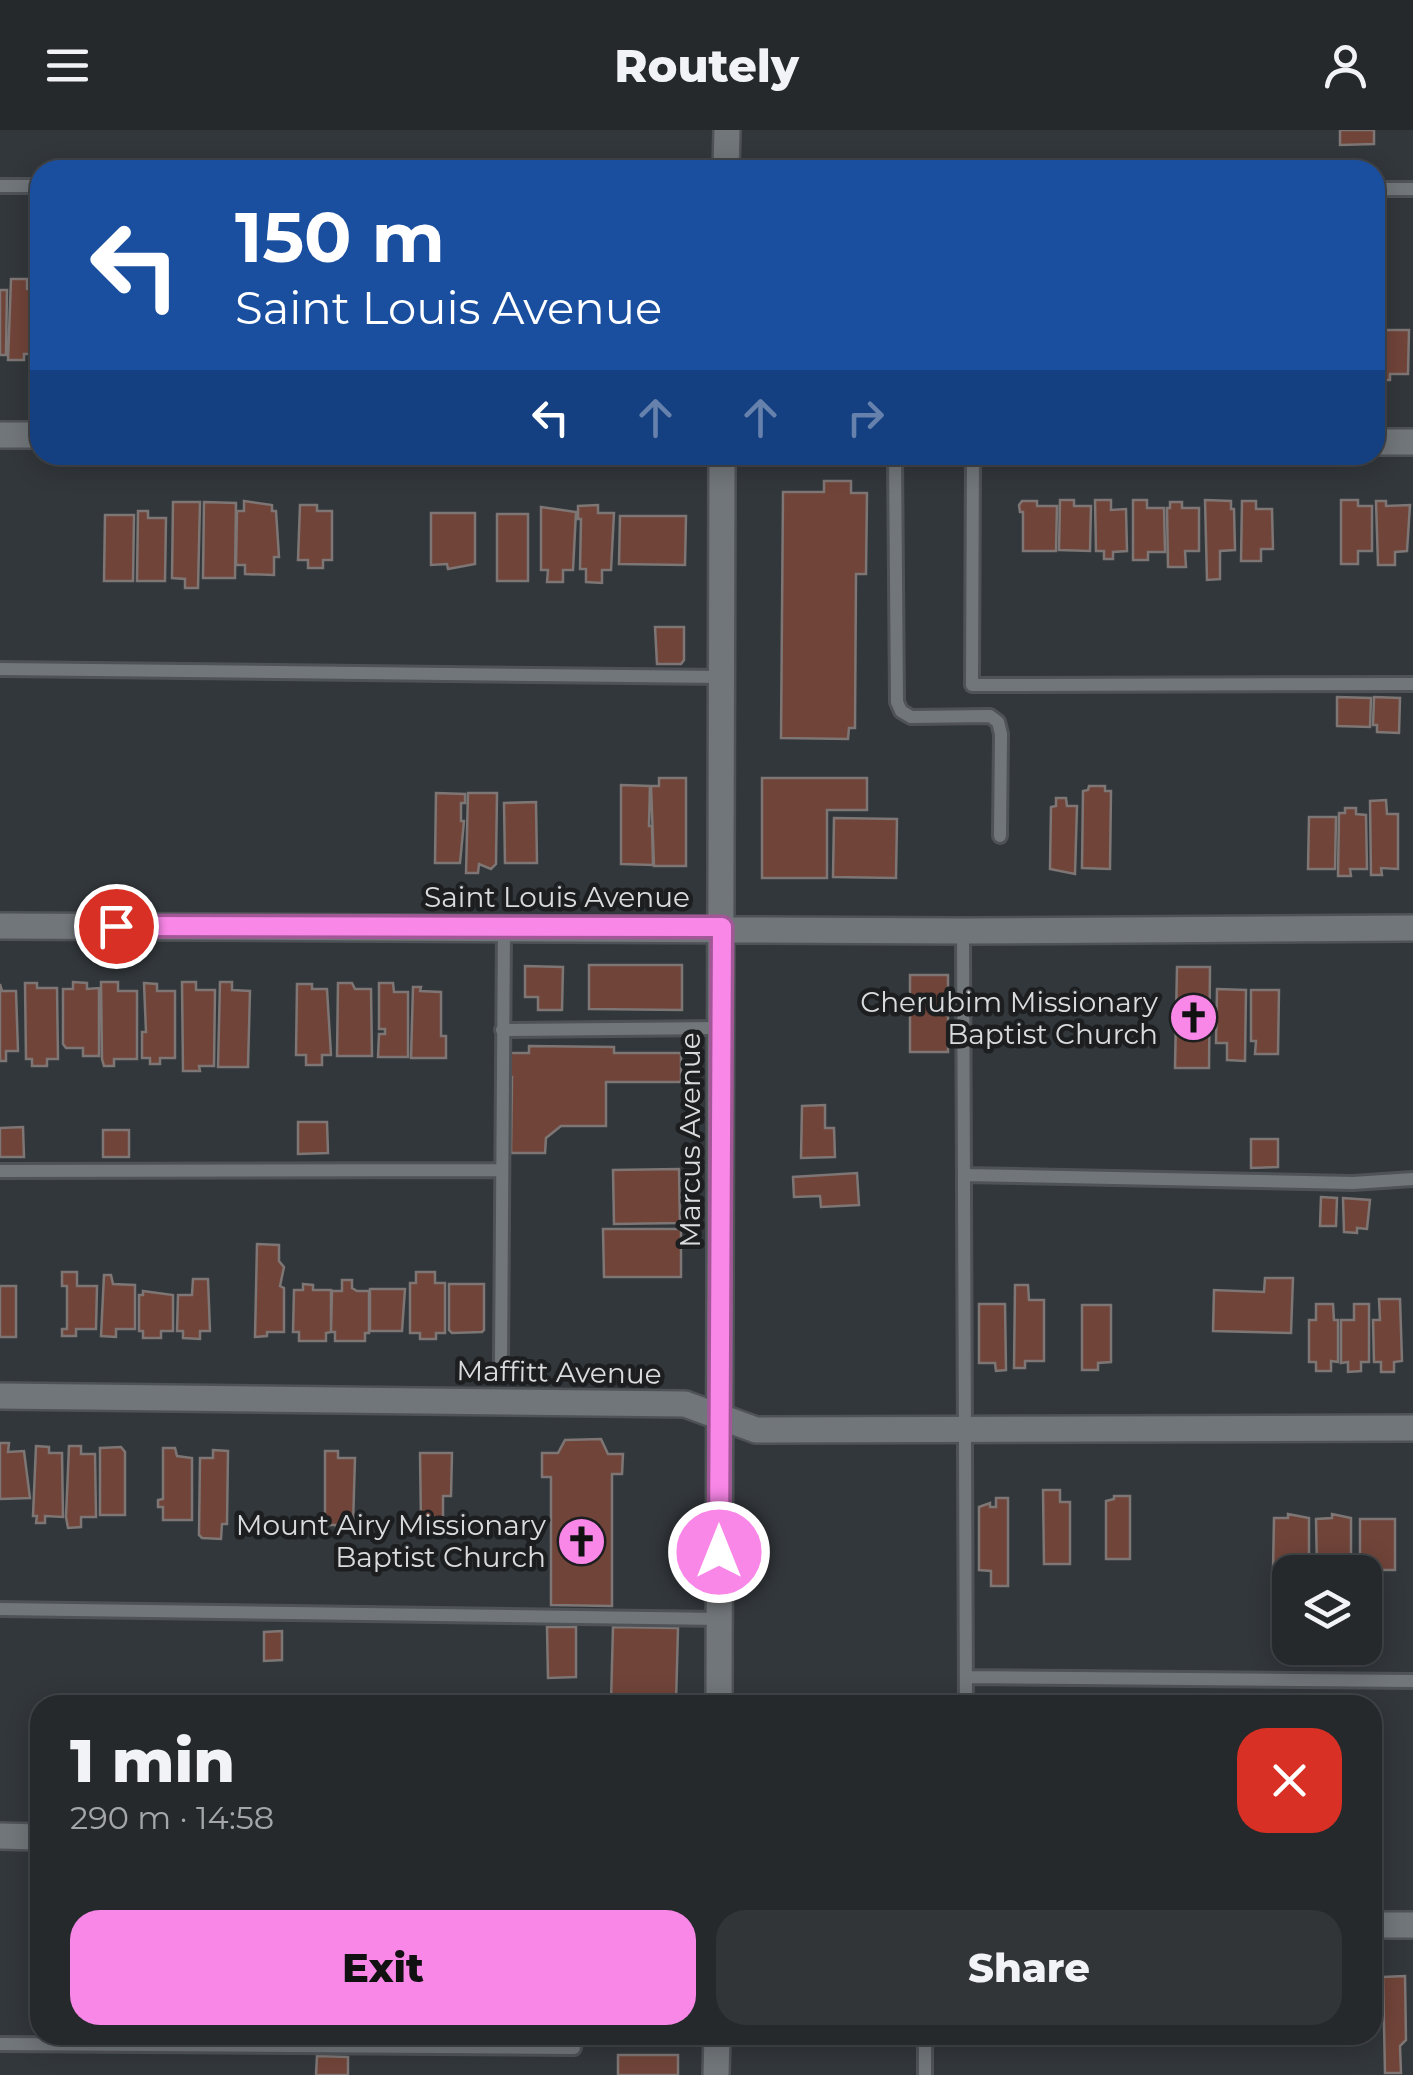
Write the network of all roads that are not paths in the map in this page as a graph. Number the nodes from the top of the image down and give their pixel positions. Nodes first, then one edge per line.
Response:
1 (726, 130) edge
2 (726, 160) edge
3 (0, 186) edge
4 (30, 186) edge
5 (1385, 189) edge
6 (1413, 189) edge
7 (0, 435) edge
8 (30, 435) edge
9 (1385, 442) edge
10 (1413, 442) edge
11 (722, 465) edge
12 (895, 465) edge
13 (974, 465) edge
14 (0, 669) edge
15 (722, 677) junction
16 (1413, 684) edge
17 (1000, 836) dead end
18 (0, 926) edge
19 (504, 927) junction
20 (722, 927) junction
21 (1413, 928) edge
22 (963, 930) junction
23 (720, 1028) junction
24 (502, 1030) junction
25 (500, 1170) junction
26 (0, 1171) edge
27 (964, 1175) junction
28 (1413, 1179) edge
29 (501, 1360) dead end
30 (0, 1396) edge
31 (718, 1418) junction
32 (965, 1428) junction
33 (1413, 1428) edge
34 (0, 1610) edge
35 (720, 1619) junction
36 (967, 1677) junction
37 (1413, 1681) edge
38 (719, 1695) edge
39 (966, 1695) edge
40 (0, 1836) edge
41 (30, 1837) edge
42 (1382, 1924) edge
43 (1413, 1925) edge
44 (0, 2044) edge
45 (30, 2044) edge
46 (547, 2045) edge
47 (716, 2045) edge
48 (925, 2045) edge
49 (574, 2048) dead end
50 (716, 2075) edge
51 (924, 2075) edge

1 - 2 street
3 - 4 lane
5 - 6 lane
7 - 8 street
9 - 10 street
11 - 15 street, Marcus Avenue
12 - 17 lane
13 - 16 lane
14 - 15 lane
15 - 20 street, Marcus Avenue
18 - 19 street, Saint Louis Avenue
19 - 20 street, Saint Louis Avenue
19 - 24 lane
20 - 22 street, Saint Louis Avenue
20 - 23 street, Marcus Avenue
21 - 22 street, Saint Louis Avenue
22 - 27 lane
23 - 24 lane
23 - 31 street, Marcus Avenue
24 - 25 lane
25 - 26 lane
25 - 29 lane
27 - 28 lane
27 - 32 lane
30 - 31 street, Maffitt Avenue
31 - 32 street, Maffitt Avenue
31 - 35 street, Marcus Avenue
32 - 33 street, Maffitt Avenue
32 - 36 lane
34 - 35 lane
35 - 38 street, Marcus Avenue
36 - 37 lane
36 - 39 lane
40 - 41 street
42 - 43 street
44 - 45 lane
46 - 49 lane
47 - 50 street
48 - 51 lane

